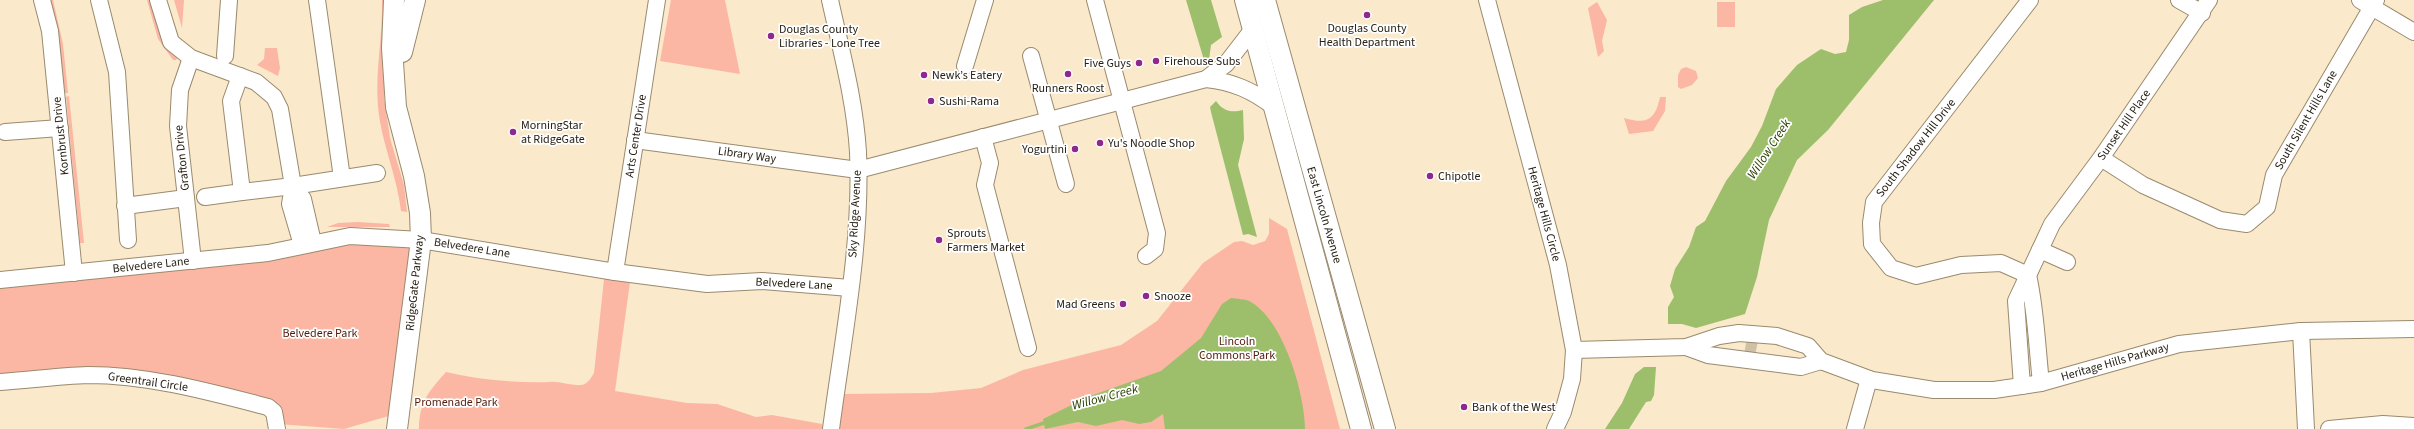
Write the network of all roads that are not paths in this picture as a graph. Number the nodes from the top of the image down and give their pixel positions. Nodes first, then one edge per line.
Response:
1 (42, 0) edge
2 (99, 0) edge
3 (158, 0) edge
4 (229, 0) edge
5 (318, 0) edge
6 (394, 0) edge
7 (415, 0) edge
8 (657, 0) edge
9 (830, 0) edge
10 (985, 0) edge
11 (1095, 0) edge
12 (1245, 0) edge
13 (1265, 0) edge
14 (1487, 0) edge
15 (2030, 0) edge
16 (2179, 0) edge
17 (2369, 2) edge
18 (2206, 6) edge
19 (1253, 29) junction
20 (2414, 32) edge
21 (225, 56) dead end
22 (1031, 56) dead end
23 (191, 58) junction
24 (395, 66) junction
25 (965, 66) dead end
26 (240, 76) junction
27 (1206, 79) junction
28 (1121, 101) junction
29 (1274, 107) junction
30 (1048, 120) junction
31 (60, 128) junction
32 (5, 132) dead end
33 (983, 137) junction
34 (635, 140) junction
35 (2101, 158) junction
36 (858, 170) junction
37 (377, 173) dead end
38 (342, 178) junction
39 (1066, 184) dead end
40 (293, 186) junction
41 (242, 192) junction
42 (205, 197) dead end
43 (186, 198) junction
44 (125, 206) junction
45 (128, 240) dead end
46 (421, 240) junction
47 (308, 244) junction
48 (2040, 250) junction
49 (1146, 256) dead end
50 (193, 261) junction
51 (2067, 262) dead end
52 (74, 272) junction
53 (615, 272) junction
54 (2028, 275) junction
55 (0, 280) edge
56 (850, 288) junction
57 (2414, 330) edge
58 (2301, 331) junction
59 (1766, 335) junction
60 (1686, 346) junction
61 (1028, 348) dead end
62 (1747, 349) junction
63 (1574, 350) junction
64 (1816, 363) junction
65 (1869, 379) junction
66 (0, 382) edge
67 (2041, 383) junction
68 (2022, 386) junction
69 (398, 421) edge
70 (2414, 426) edge
71 (277, 429) edge
72 (831, 429) edge
73 (1361, 429) edge
74 (1386, 429) edge
75 (1555, 429) edge
76 (1856, 429) edge
77 (2306, 429) edge
78 (2329, 429) edge

1 - 31 street, Kornbrust Drive
2 - 44 street
3 - 23 street
4 - 21 street
5 - 38 street
6 - 24 main road, RidgeGate Parkway
7 - 24 main road, RidgeGate Parkway
8 - 34 street, Arts Center Drive
9 - 36 street, Sky Ridge Avenue
10 - 25 street
11 - 28 street
12 - 19 main road, East Lincoln Avenue
13 - 74 main road, East Lincoln Avenue
14 - 63 street, Heritage Hills Circle
15 - 54 street, South Shadow Hill Drive
16 - 18 street
17 - 20 street
17 - 35 street, South Silent Hills Lane
18 - 35 street, Sunset Hill Place
19 - 27 street
19 - 29 main road, East Lincoln Avenue
22 - 30 street
23 - 26 street
23 - 43 street, Grafton Drive
24 - 46 main road, RidgeGate Parkway
26 - 40 street
26 - 41 street
27 - 28 street
27 - 29 street
28 - 30 street
28 - 49 street
29 - 73 main road, East Lincoln Avenue
30 - 33 street
30 - 39 street
31 - 32 street
31 - 52 street, Kornbrust Drive
33 - 36 street
33 - 61 street
34 - 36 street, Library Way
34 - 53 street, Arts Center Drive
35 - 48 street, Sunset Hill Place
36 - 56 street, Sky Ridge Avenue
37 - 38 street
38 - 40 street
40 - 41 street
40 - 47 street
41 - 42 street
43 - 44 street
43 - 50 street, Grafton Drive
44 - 45 street
46 - 47 street, Belvedere Lane
46 - 53 street, Belvedere Lane
46 - 69 main road, RidgeGate Parkway
47 - 50 street, Belvedere Lane
48 - 51 street
48 - 54 street, Sunset Hill Place
50 - 52 street, Belvedere Lane
52 - 55 street, Belvedere Lane
53 - 56 street, Belvedere Lane
54 - 67 street
54 - 68 street, Sunset Hill Place
56 - 72 street, Sky Ridge Avenue
57 - 58 street, Heritage Hills Parkway
58 - 67 street, Heritage Hills Parkway
58 - 77 street
59 - 62 street, Heritage Hills Parkway
59 - 62 street
59 - 64 street, Heritage Hills Parkway
60 - 62 street, Heritage Hills Parkway
60 - 62 street, Heritage Hills Parkway
60 - 63 street, Heritage Hills Parkway
62 - 64 street, Heritage Hills Parkway
62 - 64 street, Heritage Hills Parkway
63 - 75 street, Heritage Hills Circle
64 - 65 street, Heritage Hills Parkway
65 - 68 street, Heritage Hills Parkway
65 - 76 street
66 - 71 street, Greentrail Circle
67 - 68 street, Heritage Hills Parkway
70 - 78 street

